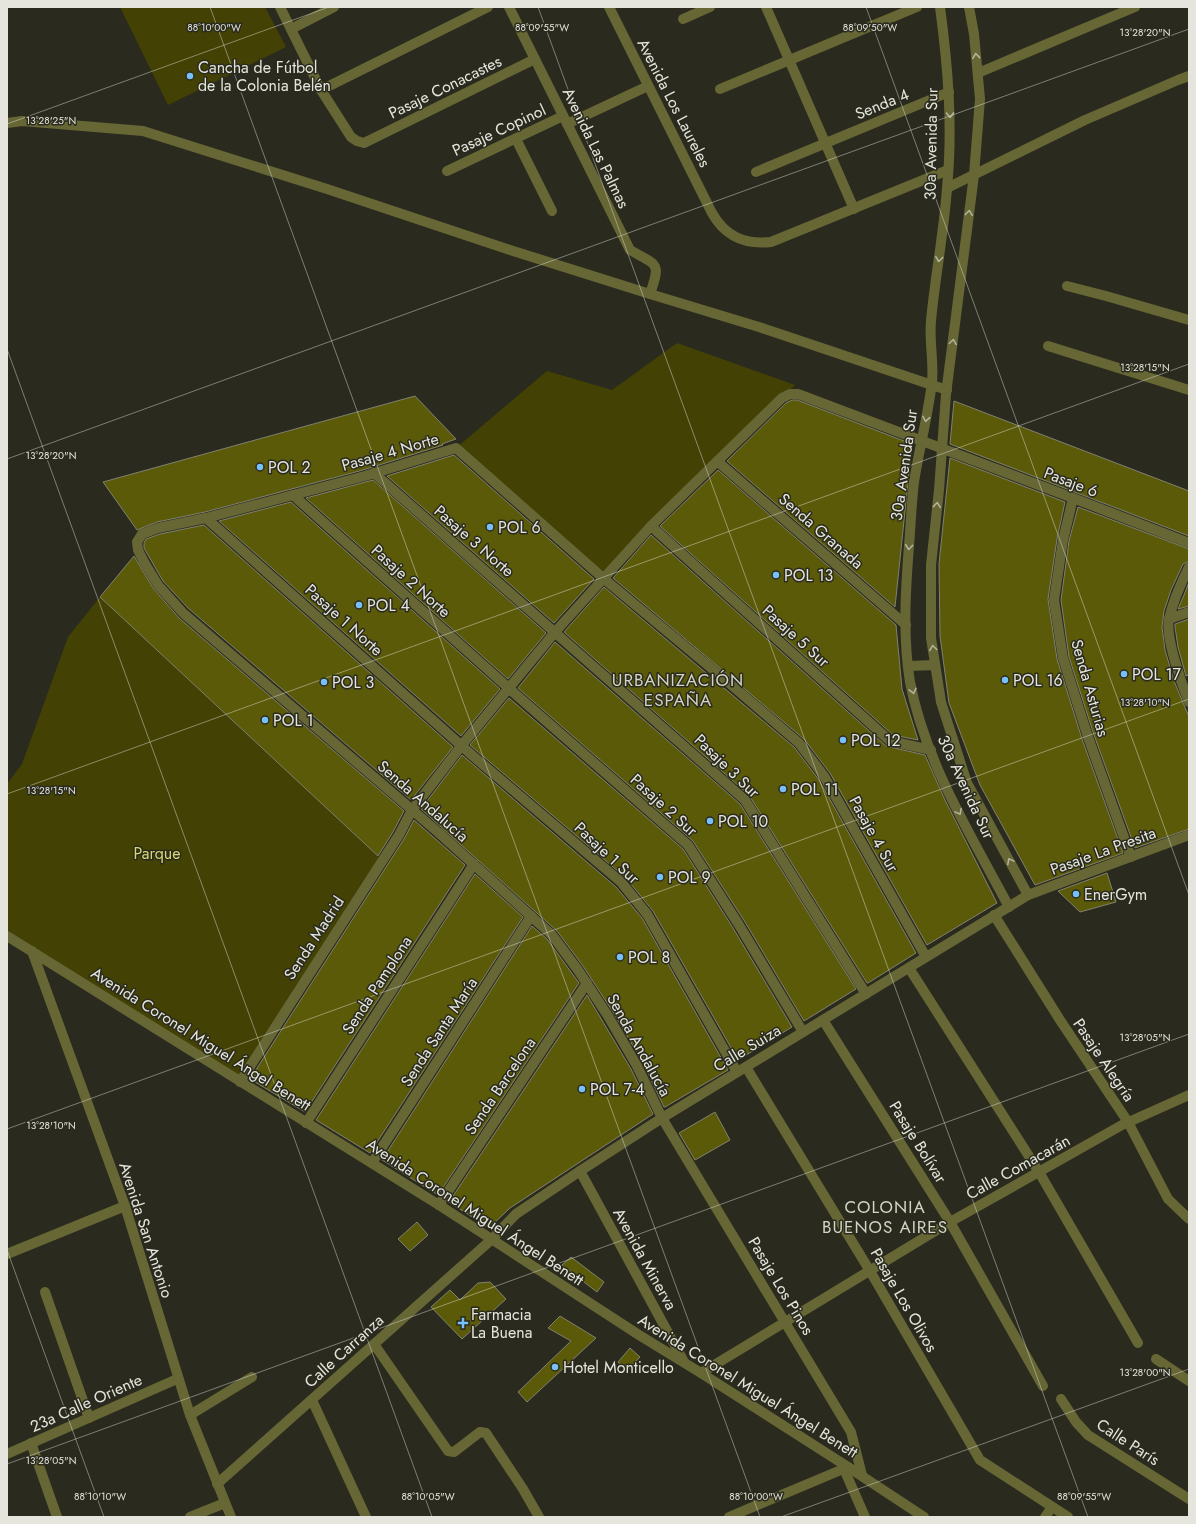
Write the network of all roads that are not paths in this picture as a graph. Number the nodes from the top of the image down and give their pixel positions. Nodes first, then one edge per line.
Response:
1 (280, 7) edge
2 (334, 7) edge
3 (488, 7) edge
4 (509, 7) edge
5 (609, 7) edge
6 (710, 7) edge
7 (766, 7) edge
8 (917, 7) edge
9 (940, 7) edge
10 (969, 7) edge
11 (1135, 7) edge
12 (683, 19) dead end
13 (291, 29) junction
14 (535, 59) junction
15 (789, 60) junction
16 (978, 73) junction
17 (1189, 76) edge
18 (648, 86) junction
19 (720, 89) dead end
20 (321, 90) junction
21 (949, 92) junction
22 (565, 120) junction
23 (7, 123) edge
24 (516, 139) junction
25 (825, 143) junction
26 (948, 170) junction
27 (447, 171) dead end
28 (756, 172) dead end
29 (974, 175) junction
30 (947, 188) junction
31 (854, 209) junction
32 (552, 211) dead end
33 (1067, 286) dead end
34 (650, 294) junction
35 (1189, 320) edge
36 (1048, 346) dead end
37 (932, 384) junction
38 (947, 390) junction
39 (1189, 390) edge
40 (922, 441) junction
41 (942, 449) junction
42 (717, 461) junction
43 (374, 473) junction
44 (293, 494) junction
45 (1073, 498) junction
46 (206, 518) junction
47 (651, 526) junction
48 (142, 534) joint
49 (1189, 543) edge
50 (1189, 567) edge
51 (603, 578) junction
52 (1189, 612) edge
53 (1169, 619) junction
54 (906, 625) junction
55 (555, 632) junction
56 (935, 665) junction
57 (909, 666) junction
58 (1185, 683) edge
59 (509, 689) junction
60 (1189, 702) edge
61 (462, 745) junction
62 (931, 750) junction
63 (412, 810) junction
64 (1189, 835) edge
65 (1131, 857) junction
66 (474, 864) junction
67 (1028, 895) junction
68 (1008, 907) junction
69 (994, 915) junction
70 (531, 916) junction
71 (7, 936) edge
72 (32, 952) junction
73 (926, 957) junction
74 (909, 968) junction
75 (587, 983) junction
76 (866, 994) junction
77 (824, 1020) junction
78 (803, 1032) junction
79 (746, 1067) junction
80 (737, 1072) junction
81 (240, 1082) junction
82 (1189, 1095) edge
83 (662, 1118) junction
84 (1128, 1122) junction
85 (306, 1123) junction
86 (372, 1163) junction
87 (580, 1171) junction
88 (1039, 1172) junction
89 (439, 1205) junction
90 (125, 1206) junction
91 (1189, 1219) edge
92 (950, 1222) junction
93 (491, 1240) junction
94 (7, 1254) edge
95 (870, 1271) junction
96 (45, 1292) dead end
97 (785, 1322) junction
98 (1138, 1343) dead end
99 (374, 1344) junction
100 (1156, 1359) dead end
101 (684, 1362) junction
102 (701, 1373) junction
103 (252, 1377) dead end
104 (178, 1379) junction
105 (1189, 1381) edge
106 (1044, 1386) dead end
107 (1061, 1399) dead end
108 (312, 1400) junction
109 (190, 1415) junction
110 (89, 1418) junction
111 (31, 1443) junction
112 (7, 1454) edge
113 (846, 1468) junction
114 (862, 1475) junction
115 (217, 1484) junction
116 (1189, 1499) edge
117 (225, 1503) junction
118 (1052, 1507) junction
119 (57, 1517) edge
120 (190, 1517) edge
121 (231, 1517) edge
122 (366, 1517) edge
123 (539, 1517) edge
124 (729, 1517) edge
125 (865, 1517) edge
126 (924, 1517) edge
127 (1045, 1517) edge
128 (1068, 1517) edge

1 - 13 street
2 - 13 street
3 - 20 street
4 - 14 street, Avenida Las Palmas
5 - 18 street, Avenida Los Laureles
6 - 12 street
7 - 15 street
8 - 15 street
9 - 21 street, 30a Avenida Sur
16 -> 10 street, 30a Avenida Sur
11 - 16 street
13 - 20 street
14 - 20 street, Pasaje Conacastes
14 - 22 street, Avenida Las Palmas
15 - 19 street
15 - 25 street
16 - 29 street, 30a Avenida Sur
17 - 29 street
18 - 22 street, Pasaje Copinol
18 - 31 street, Avenida Los Laureles
21 - 25 street, Senda 4
21 -> 26 street, 30a Avenida Sur
22 - 24 street, Pasaje Copinol
22 - 34 street, Avenida Las Palmas
23 - 34 street
24 - 27 street, Pasaje Copinol
24 - 32 street
25 - 28 street, Senda 4
25 - 31 street
26 - 30 street, 30a Avenida Sur
26 - 31 street, Avenida Los Laureles
29 - 30 street
38 -> 29 street, 30a Avenida Sur
30 -> 37 street, 30a Avenida Sur
33 - 35 street
34 - 37 street
36 - 39 street
37 - 38 street
37 -> 40 street, 30a Avenida Sur
38 - 41 street, 30a Avenida Sur
40 - 41 street, Pasaje 6
40 - 42 street, Pasaje 6
40 -> 54 street, 30a Avenida Sur
41 - 45 street, Pasaje 6
56 -> 41 street, 30a Avenida Sur
42 - 47 street, Senda Madrid
42 - 54 street, Senda Granada
43 - 44 street, Pasaje 4 Norte
43 - 51 street, Pasaje 4 Norte
43 - 55 street, Pasaje 3 Norte
44 - 46 street, Pasaje 4 Norte
44 - 59 street, Pasaje 2 Norte
45 - 49 street, Pasaje 6
45 - 65 street, Senda Asturias
46 - 48 street, Pasaje 4 Norte
46 - 61 street, Pasaje 1 Norte
47 - 51 street, Senda Madrid
47 - 62 street, Pasaje 5 Sur
48 - 63 street, Senda Andalucía
50 - 53 street
51 - 55 street, Senda Madrid
51 - 73 street, Pasaje 4 Sur
52 - 53 street
53 - 58 street
54 - 57 street, 30a Avenida Sur
55 - 59 street, Senda Madrid
55 - 76 street, Pasaje 3 Sur
56 - 57 street
67 -> 56 street, 30a Avenida Sur
57 -> 62 street, 30a Avenida Sur
58 - 60 street
59 - 61 street, Senda Madrid
59 - 78 street, Pasaje 2 Sur
61 - 63 street, Senda Madrid
61 - 80 street, Pasaje 1 Sur
62 -> 68 street, 30a Avenida Sur
63 - 66 street, Senda Andalucía
63 - 81 street, Senda Madrid
64 - 65 street, Pasaje La Presita
65 - 67 street, Pasaje La Presita
66 - 70 street, Senda Andalucía
66 - 85 street, Senda Pamplona
67 - 68 street, Calle Suiza
68 - 69 street, Calle Suiza
69 - 73 street, Calle Suiza
69 - 84 street, Pasaje Alegría
70 - 75 street, Senda Andalucía
70 - 86 street, Senda Santa María
71 - 72 street, Avenida Coronel Miguel Ángel Benett
72 - 81 street, Avenida Coronel Miguel Ángel Benett
72 - 90 street, Avenida San Antonio
73 - 74 street, Calle Suiza
74 - 76 street, Calle Suiza
74 - 88 street
75 - 83 street, Senda Andalucía
75 - 89 street, Senda Barcelona
76 - 77 street, Calle Suiza
77 - 78 street, Calle Suiza
77 - 92 street, Pasaje Bolívar
78 - 79 street, Calle Suiza
79 - 80 street, Calle Suiza
79 - 95 street, Pasaje Los Olivos
80 - 83 street, Calle Suiza
81 - 85 street, Avenida Coronel Miguel Ángel Benett
82 - 84 street, Calle Comacarán
83 - 87 street, Calle Suiza
83 - 97 street, Pasaje Los Pinos
84 - 88 street, Calle Comacarán
84 - 91 street, Pasaje Alegría
85 - 86 street, Avenida Coronel Miguel Ángel Benett
86 - 89 street, Avenida Coronel Miguel Ángel Benett
87 - 93 street, Calle Suiza
87 - 101 street, Avenida Minerva
88 - 92 street, Calle Comacarán
88 - 98 street
89 - 93 street, Avenida Coronel Miguel Ángel Benett
90 - 94 street
90 - 104 street, Avenida San Antonio
92 - 95 street, Calle Comacarán
92 - 106 street, Pasaje Bolívar
93 - 99 street, Calle Carranza
93 - 101 street, Avenida Coronel Miguel Ángel Benett
95 - 97 street, Calle Comacarán
95 - 118 street, Pasaje Los Olivos
96 - 110 street
97 - 102 street, Calle Comacarán
97 - 114 street, Pasaje Los Pinos
99 - 108 street, Calle Carranza
99 - 123 street
100 - 105 street
101 - 102 street, Avenida Coronel Miguel Ángel Benett
102 - 113 street, Avenida Coronel Miguel Ángel Benett
103 - 109 street
104 - 109 street, Avenida San Antonio
104 - 110 street, 23a Calle Oriente
107 - 116 street, Calle París
108 - 115 street, Calle Carranza
108 - 122 street
109 - 115 street, Avenida San Antonio
110 - 111 street, 23a Calle Oriente
111 - 112 street, 23a Calle Oriente
111 - 119 street
113 - 114 street, Avenida Coronel Miguel Ángel Benett
113 - 124 street
113 - 125 street
114 - 126 street, Avenida Coronel Miguel Ángel Benett
115 - 117 street, Avenida San Antonio
117 - 120 street
117 - 121 street, Avenida San Antonio
118 - 127 street
118 - 128 street, Pasaje Los Olivos

